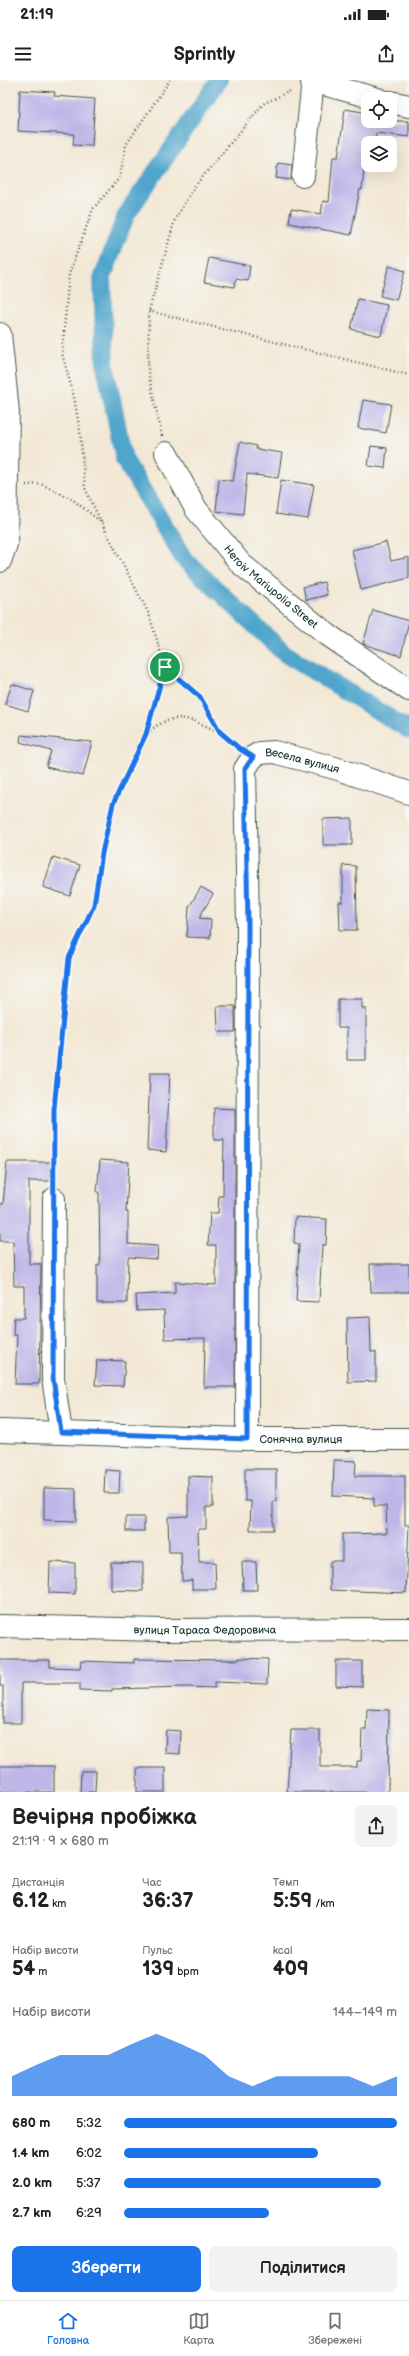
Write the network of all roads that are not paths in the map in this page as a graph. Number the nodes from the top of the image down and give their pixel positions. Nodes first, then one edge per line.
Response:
1 (312, 80) edge
2 (361, 94) edge
3 (397, 103) edge
4 (409, 106) edge
5 (303, 176) dead end
6 (0, 334) edge
7 (166, 453) road end
8 (0, 561) edge
9 (409, 690) edge
10 (409, 793) edge
11 (54, 1199) road end
12 (0, 1432) edge
13 (61, 1432) junction
14 (247, 1439) junction
15 (409, 1439) edge
16 (0, 1626) edge
17 (409, 1629) edge

1 - 2 street
1 - 5 street
3 - 4 street
6 - 8 street
7 - 9 street, Heroiv Mariupolia Street
10 - 14 street, Весела вулиця
11 - 13 street
12 - 13 street, Сонячна вулиця
13 - 14 street, Сонячна вулиця
14 - 15 street, Сонячна вулиця
16 - 17 street, вулиця Тараса Федоровича

